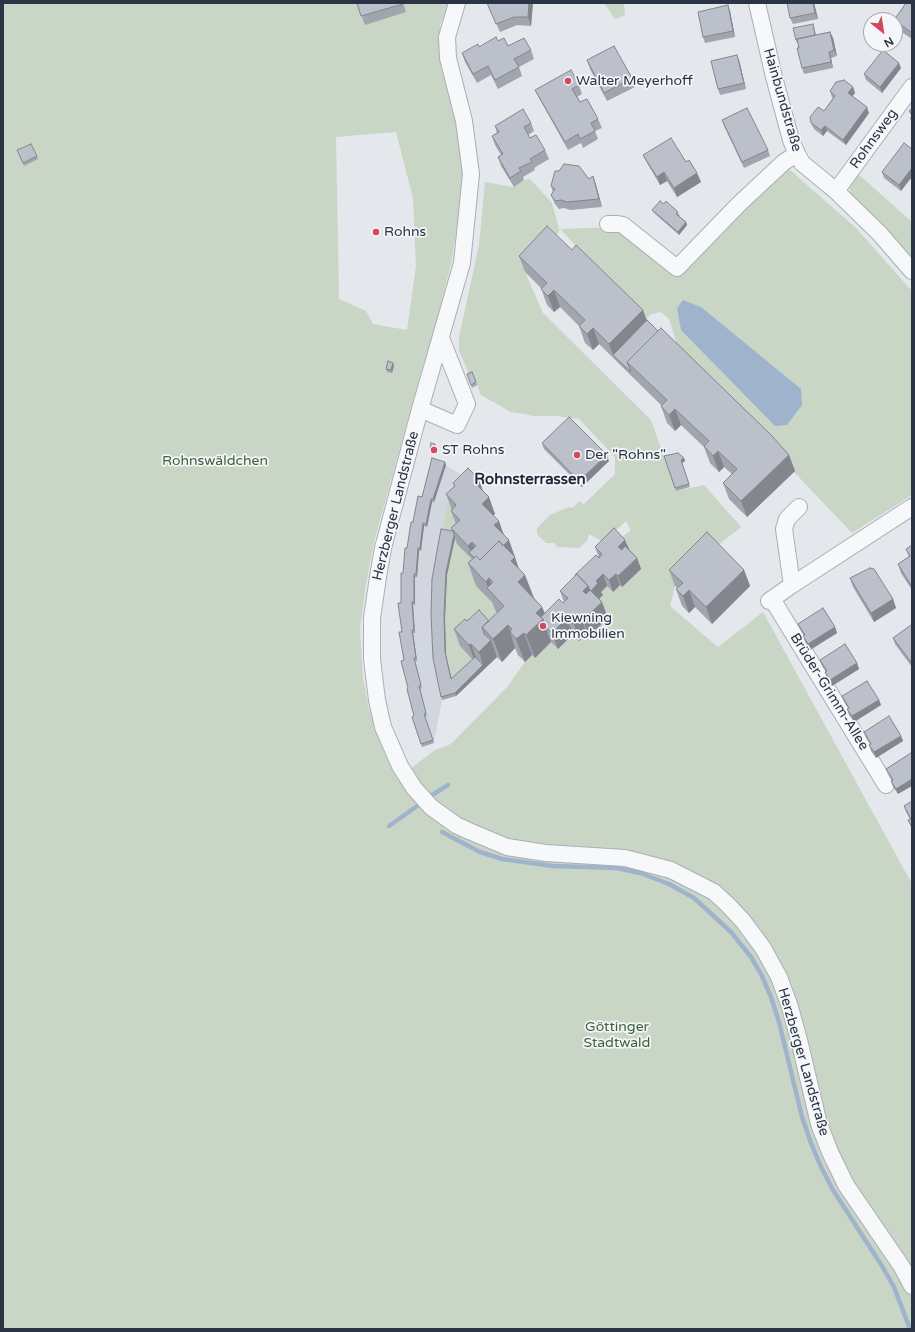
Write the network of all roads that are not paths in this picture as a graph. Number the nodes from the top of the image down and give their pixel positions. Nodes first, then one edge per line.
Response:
1 (457, 3) edge
2 (757, 3) edge
3 (912, 87) edge
4 (797, 154) junction
5 (836, 191) junction
6 (608, 224) dead end
7 (912, 271) edge
8 (441, 338) junction
9 (420, 409) junction
10 (799, 507) dead end
11 (912, 507) edge
12 (792, 585) junction
13 (886, 785) dead end
14 (912, 1286) edge

1 - 8 street, Herzberger Landstraße
2 - 4 street, Hainbundstraße
3 - 5 street, Rohnsweg
4 - 5 street, Hainbundstraße
4 - 6 street
5 - 7 street, Hainbundstraße
8 - 9 street, Herzberger Landstraße
8 - 9 street
9 - 14 street, Herzberger Landstraße
10 - 12 street
11 - 12 street, Brüder-Grimm-Allee
12 - 13 street, Brüder-Grimm-Allee

